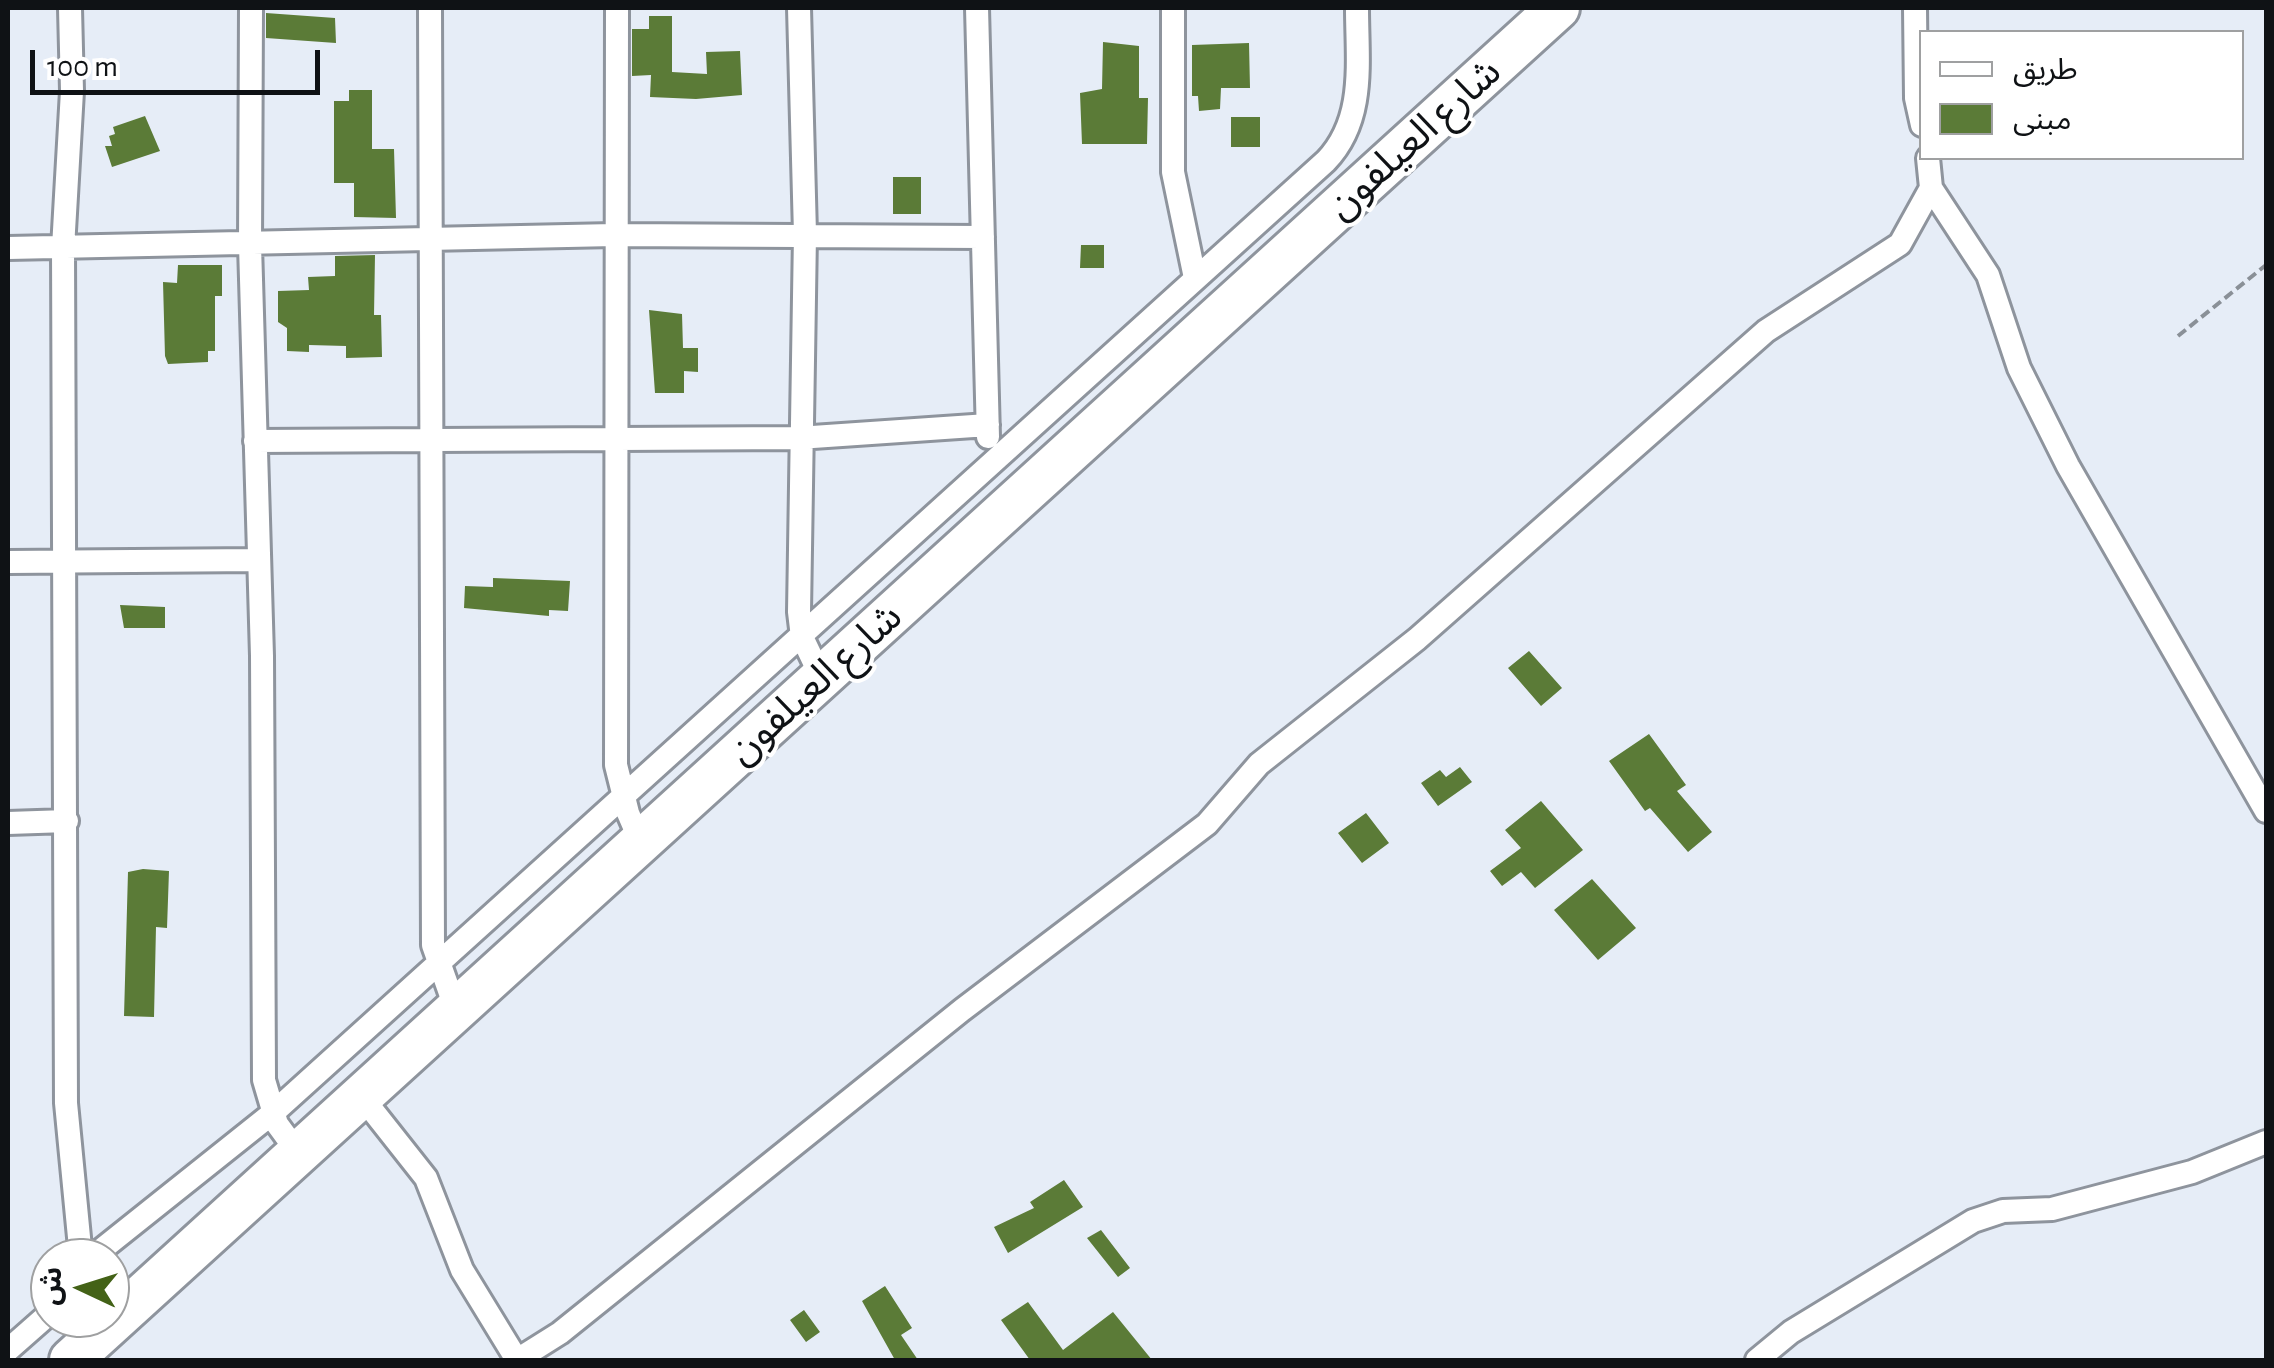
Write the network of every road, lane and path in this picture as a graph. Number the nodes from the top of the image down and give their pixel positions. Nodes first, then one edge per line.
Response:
1 (70, 8) edge
2 (252, 8) edge
3 (430, 8) edge
4 (617, 8) edge
5 (798, 8) edge
6 (977, 8) edge
7 (1173, 8) edge
8 (1356, 8) edge
9 (1558, 8) edge
10 (1915, 8) edge
11 (1919, 112) edge
12 (1928, 160) edge
13 (1931, 188) junction
14 (804, 234) junction
15 (614, 236) junction
16 (982, 237) junction
17 (432, 240) junction
18 (250, 244) junction
19 (8, 248) edge
20 (64, 248) junction
21 (2266, 265) edge
22 (1195, 278) junction
23 (2178, 336) dead end
24 (988, 425) junction
25 (798, 438) junction
26 (434, 440) junction
27 (256, 441) junction
28 (617, 442) junction
29 (989, 465) junction
30 (66, 560) junction
31 (258, 560) junction
32 (8, 562) edge
33 (802, 636) junction
34 (822, 679) junction
35 (624, 799) junction
36 (2266, 811) edge
37 (67, 822) junction
38 (8, 823) edge
39 (641, 842) junction
40 (438, 966) junction
41 (456, 1010) junction
42 (362, 1097) junction
43 (274, 1112) junction
44 (2266, 1142) edge
45 (299, 1154) junction
46 (79, 1238) edge
47 (116, 1238) edge
48 (30, 1331) edge
49 (8, 1350) edge
50 (71, 1360) edge
51 (517, 1360) edge
52 (1757, 1360) edge

1 - 20 street
2 - 18 street
3 - 17 street
4 - 15 street
5 - 14 street
6 - 16 street
7 - 22 street
8 - 22 street
9 - 34 highway, شارع العيلفون
10 - 11 street
12 - 13 street
13 - 36 street
13 - 51 street
14 - 15 street
14 - 16 street
14 - 25 street
15 - 17 street
15 - 28 street
16 - 24 street
17 - 18 street
17 - 26 street
18 - 20 street
18 - 27 street
19 - 20 street
20 - 30 street
21 - 23 path
22 - 29 street
24 - 25 street
24 - 29 street
25 - 28 street
25 - 33 street
26 - 27 street
26 - 28 street
26 - 40 street
27 - 31 street
28 - 35 street
29 - 33 street
30 - 31 street
30 - 32 street
30 - 37 street
31 - 43 street
33 - 34 street
33 - 35 street
34 - 39 highway, شارع العيلفون
35 - 39 street
35 - 40 street
37 - 38 street
37 - 46 street
39 - 41 highway, شارع العيلفون
40 - 41 street
40 - 43 street
41 - 42 highway, شارع العيلفون
42 - 45 highway, شارع العيلفون
42 - 51 street
43 - 45 street
43 - 47 street
44 - 52 street
45 - 50 highway, شارع العيلفون
48 - 49 street

